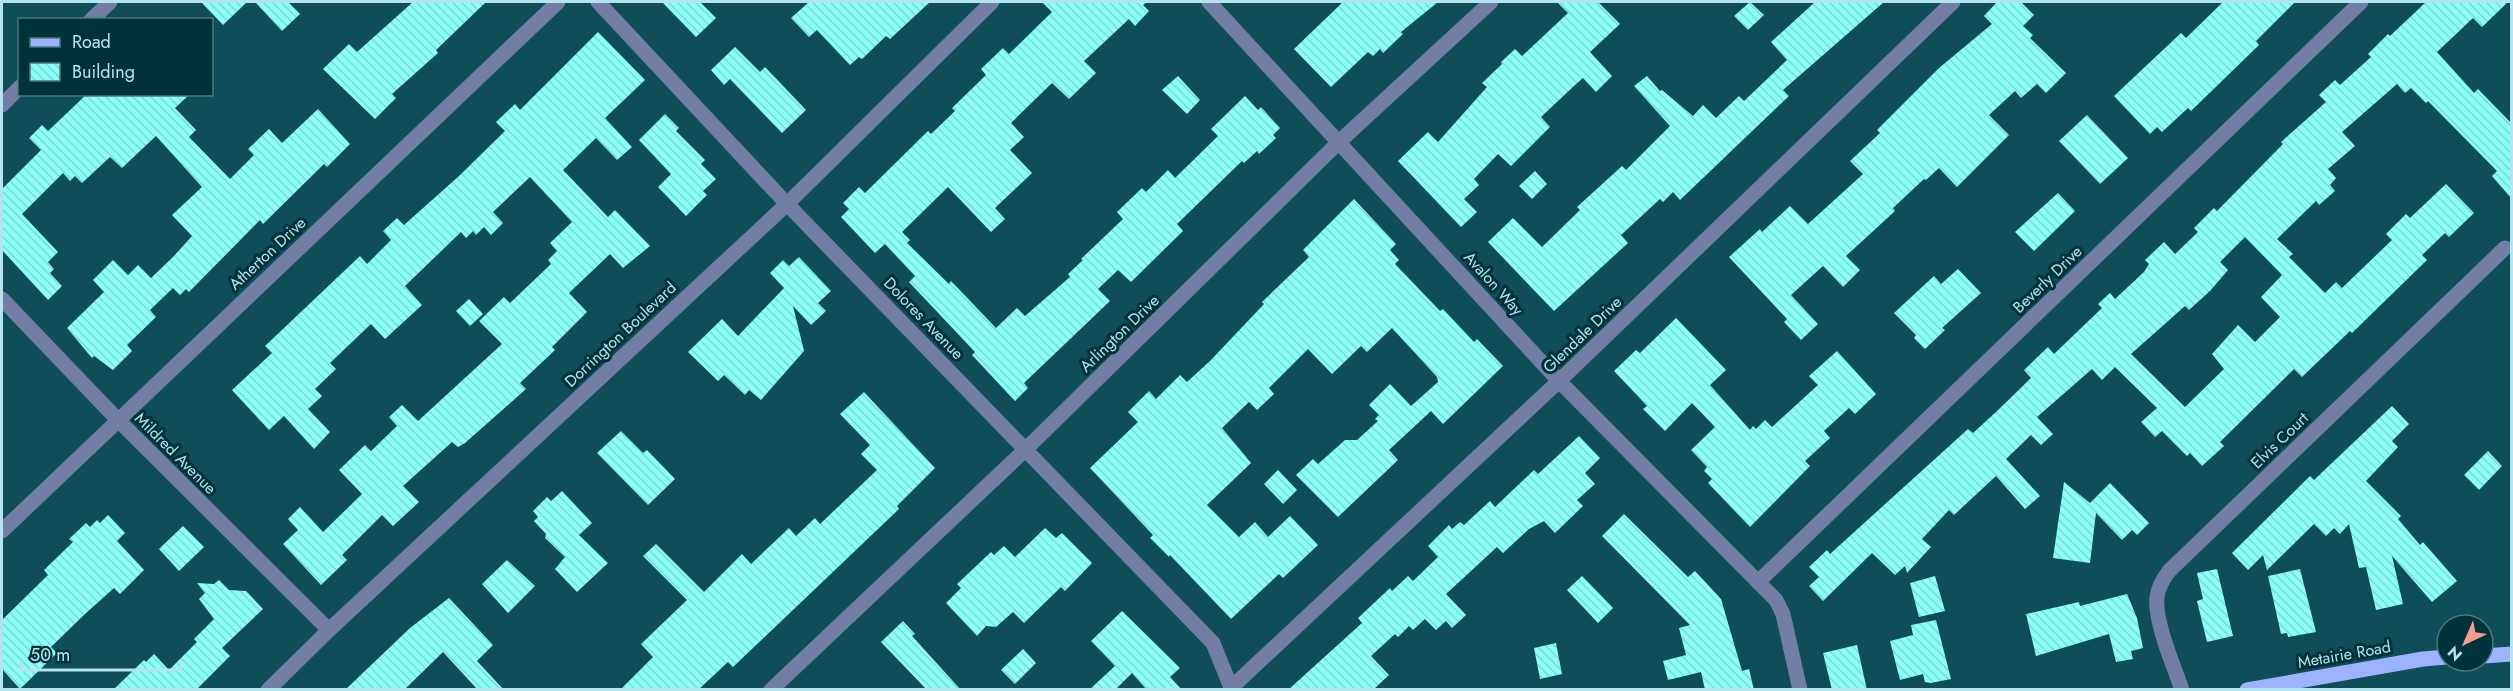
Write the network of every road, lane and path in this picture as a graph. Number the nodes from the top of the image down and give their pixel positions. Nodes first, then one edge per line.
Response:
1 (110, 2) edge
2 (558, 2) edge
3 (598, 2) edge
4 (992, 2) edge
5 (1209, 2) edge
6 (1491, 2) edge
7 (1953, 2) edge
8 (2361, 2) edge
9 (93, 18) edge
10 (18, 89) edge
11 (2, 105) edge
12 (1340, 141) junction
13 (788, 204) junction
14 (2505, 248) dead end
15 (2, 299) edge
16 (1559, 381) junction
17 (117, 419) junction
18 (1026, 449) junction
19 (2, 531) edge
20 (1758, 582) junction
21 (329, 630) junction
22 (2511, 654) edge
23 (2495, 655) edge
24 (2435, 658) edge
25 (1223, 661) joint
26 (2304, 685) edge
27 (1232, 688) edge
28 (268, 690) edge
29 (771, 690) edge
30 (1800, 690) edge
31 (2182, 690) edge
32 (2247, 690) edge

1 - 9 street
2 - 17 street, Atherton Drive
3 - 13 street, Dolores Avenue
4 - 13 street, Dorrington Boulevard
5 - 12 street, Avalon Way
6 - 12 street, Arlington Drive
7 - 16 street, Glendale Drive
8 - 20 street, Beverly Drive
10 - 11 street
12 - 16 street, Avalon Way
12 - 18 street, Arlington Drive
13 - 18 street, Dolores Avenue
13 - 21 street, Dorrington Boulevard
14 - 31 street, Elvis Court
15 - 17 street, Mildred Avenue
16 - 20 street, Avalon Way
16 - 27 street, Glendale Drive
17 - 19 street, Atherton Drive
17 - 21 street, Mildred Avenue
18 - 25 street, Dolores Avenue
18 - 29 street, Arlington Drive
20 - 30 street, Avalon Way
21 - 28 street, Dorrington Boulevard
22 - 23 main road
24 - 26 main road, Metairie Road
25 - 27 street, Glendale Drive
26 - 32 main road, Metairie Road

